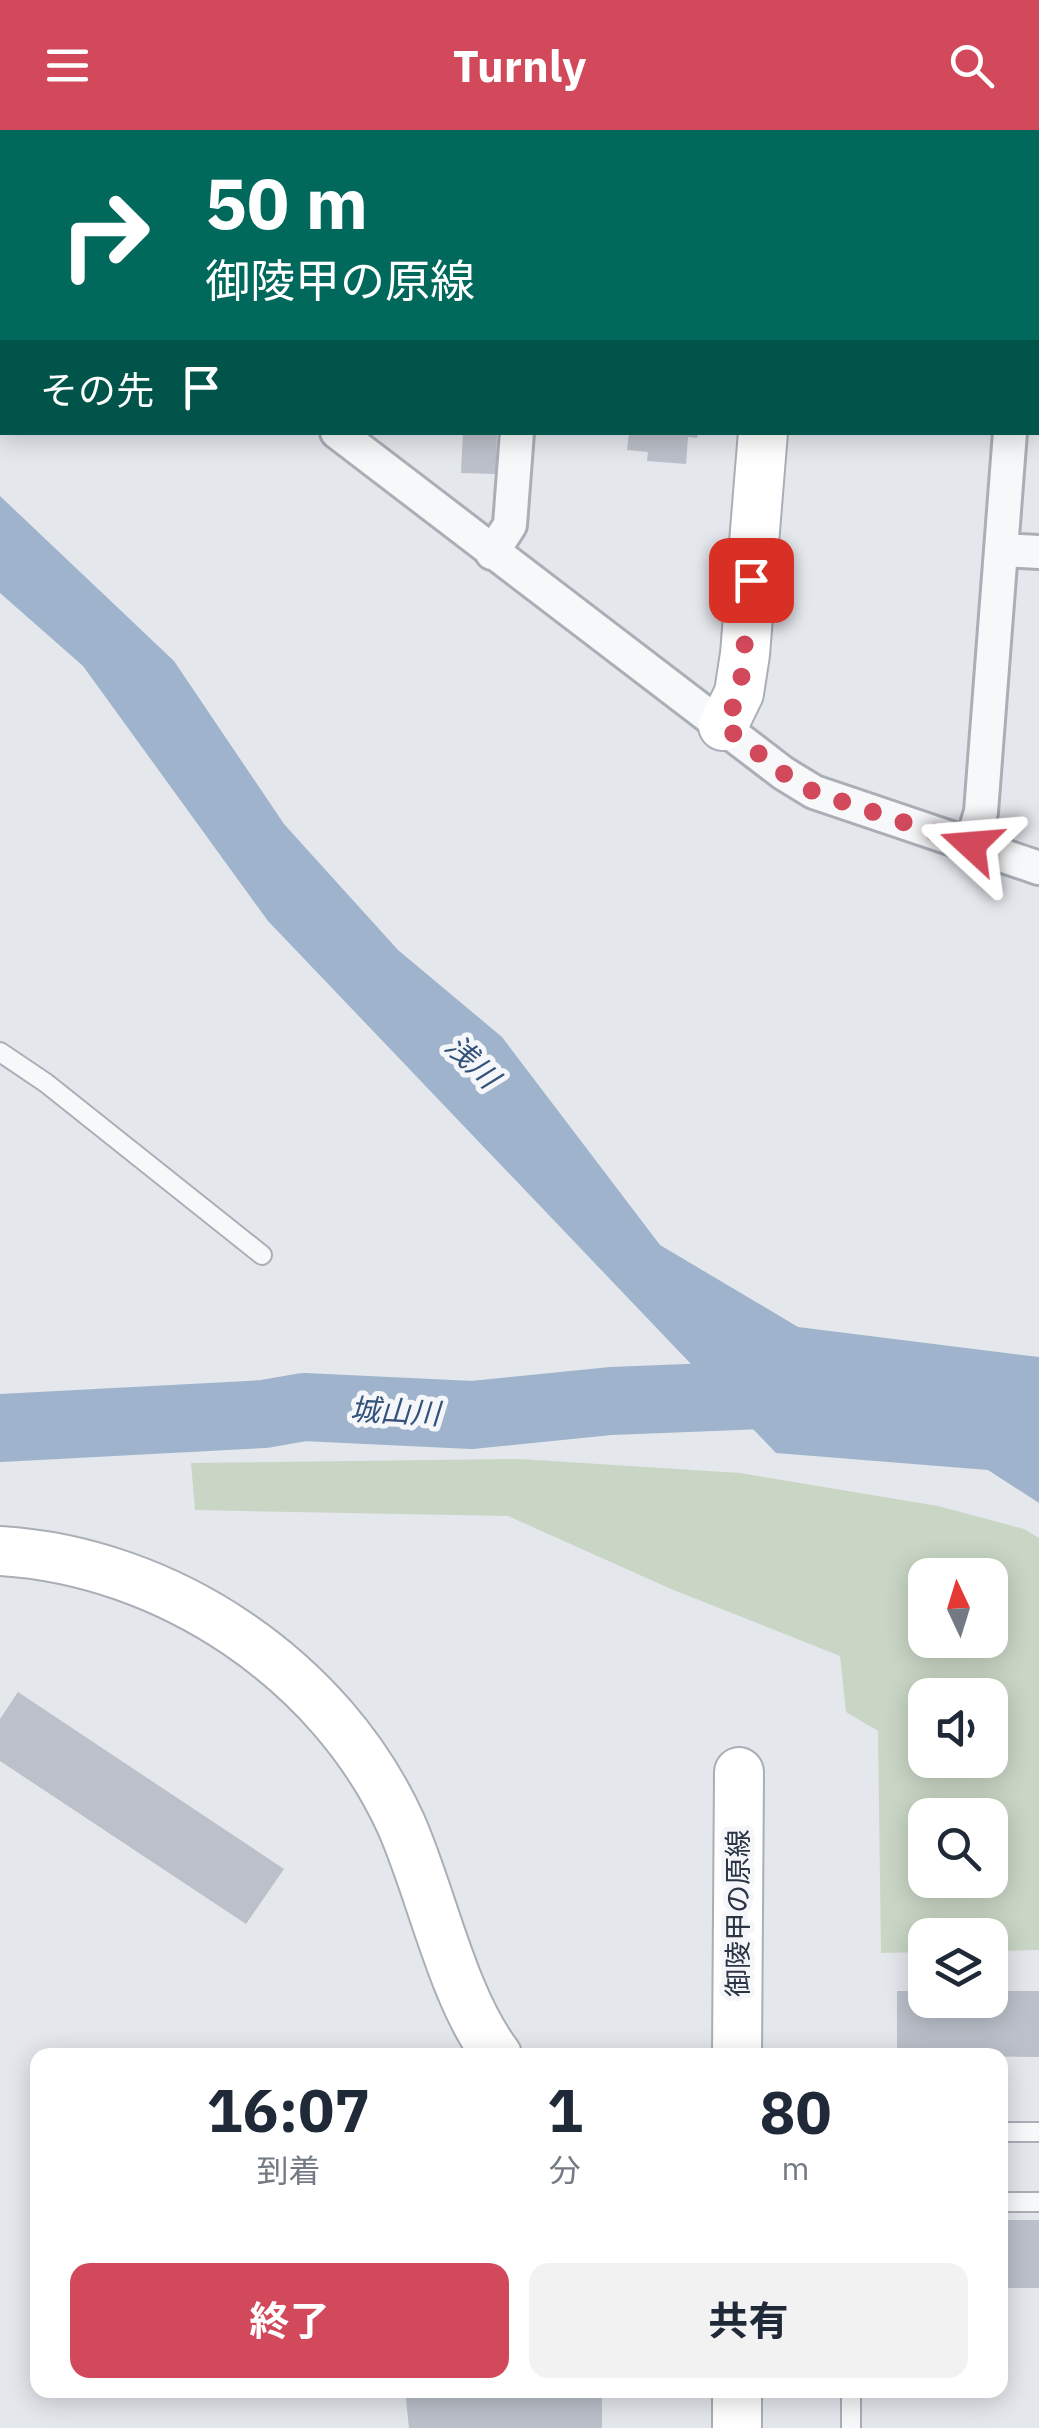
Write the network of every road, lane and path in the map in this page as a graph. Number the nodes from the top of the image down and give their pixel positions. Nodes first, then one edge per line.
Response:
1 (342, 435) edge
2 (517, 435) edge
3 (762, 435) edge
4 (1010, 435) edge
5 (1002, 550) junction
6 (1039, 552) edge
7 (492, 553) junction
8 (724, 726) junction
9 (971, 845) junction
10 (1039, 868) edge
11 (0, 1052) edge
12 (262, 1255) dead end
13 (0, 1551) edge
14 (738, 1772) dead end
15 (491, 2048) edge
16 (737, 2048) edge
17 (1008, 2132) edge
18 (1039, 2132) edge
19 (1008, 2202) edge
20 (1039, 2202) edge
21 (737, 2398) edge
22 (851, 2398) edge
23 (736, 2428) edge
24 (850, 2428) edge

1 - 7 street
2 - 7 street
3 - 8 street
4 - 5 street
5 - 6 street
5 - 9 street
7 - 8 street
8 - 9 street
9 - 10 street
11 - 12 lane
13 - 15 street
14 - 16 street, 御陵甲の原線
17 - 18 lane
19 - 20 lane
21 - 23 street
22 - 24 lane

